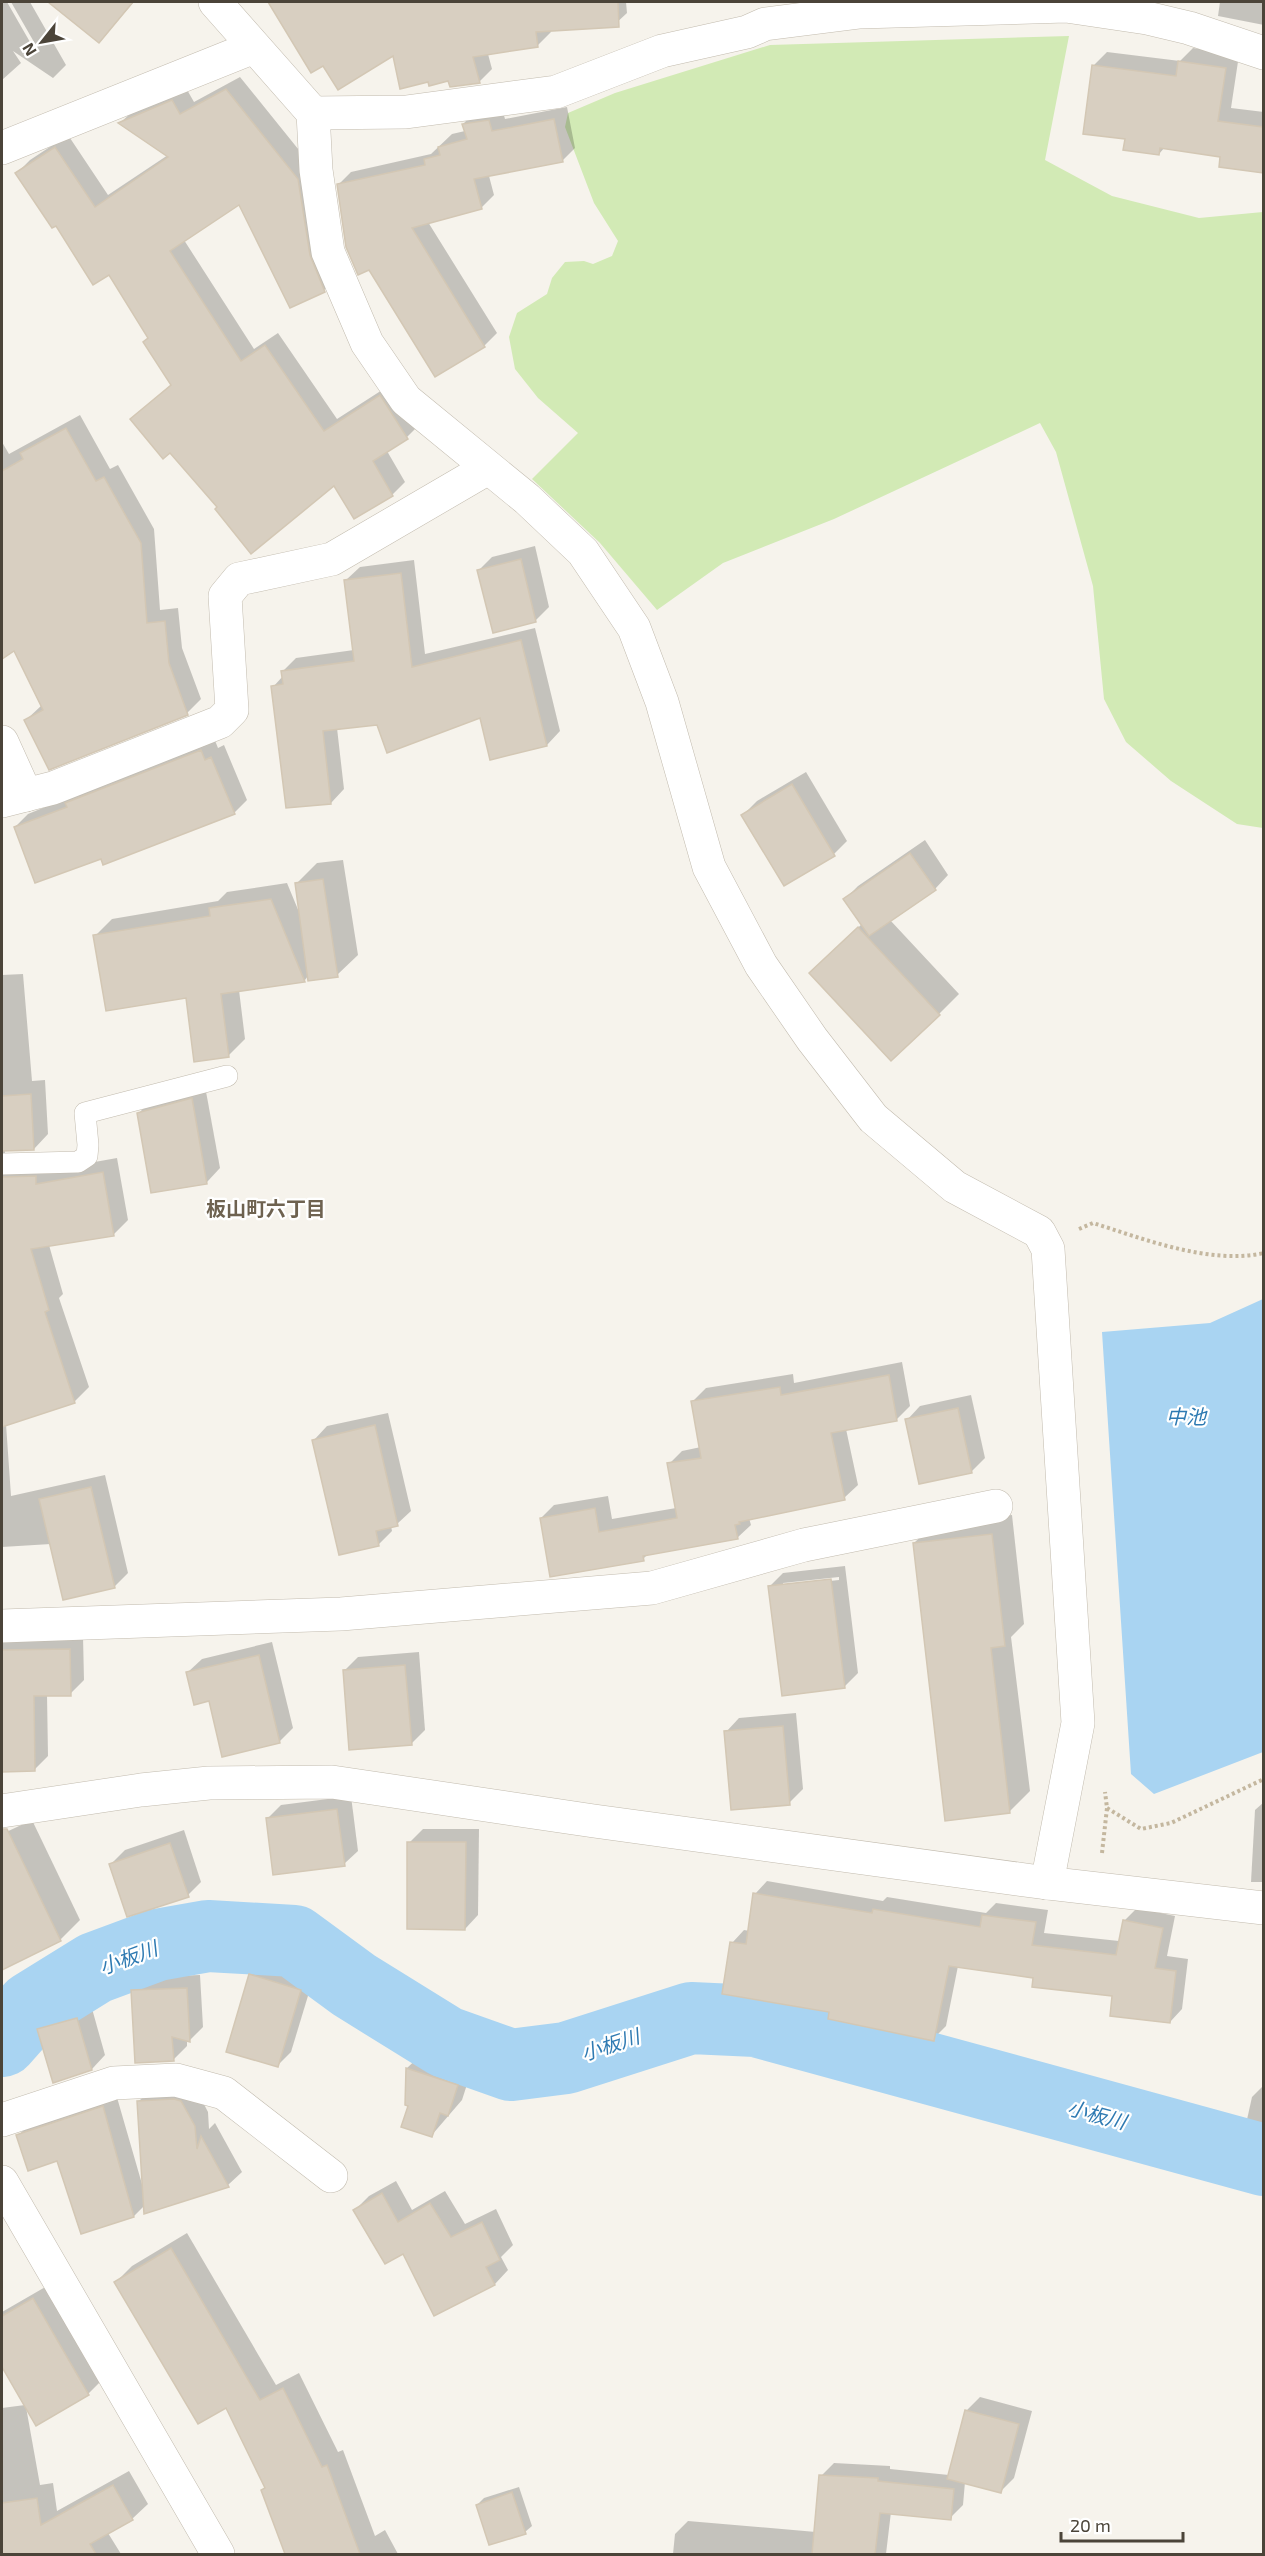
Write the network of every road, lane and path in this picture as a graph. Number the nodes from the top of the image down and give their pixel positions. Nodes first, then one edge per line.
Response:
1 (215, 2) edge
2 (759, 13) edge
3 (1192, 15) edge
4 (254, 47) junction
5 (1263, 52) edge
6 (313, 113) junction
7 (2, 148) edge
8 (488, 468) junction
9 (2, 742) edge
10 (14, 798) edge
11 (227, 1076) dead end
12 (2, 1164) edge
13 (1071, 1233) dead end
14 (1263, 1253) edge
15 (996, 1506) dead end
16 (2, 1626) edge
17 (1263, 1779) edge
18 (1105, 1786) dead end
19 (1107, 1808) junction
20 (2, 1811) edge
21 (1047, 1884) junction
22 (1098, 1889) junction
23 (1263, 1908) edge
24 (2, 2120) edge
25 (332, 2176) dead end
26 (2, 2182) edge
27 (218, 2554) edge

1 - 4 street
2 - 3 street
2 - 6 street
3 - 5 street
4 - 6 street
4 - 7 street
6 - 8 street
8 - 10 street
8 - 21 street
9 - 10 street
11 - 12 lane
13 - 14 path
15 - 16 street
17 - 19 path
18 - 19 path
19 - 22 path
20 - 21 street
21 - 22 street
22 - 23 street
24 - 25 street
26 - 27 street

